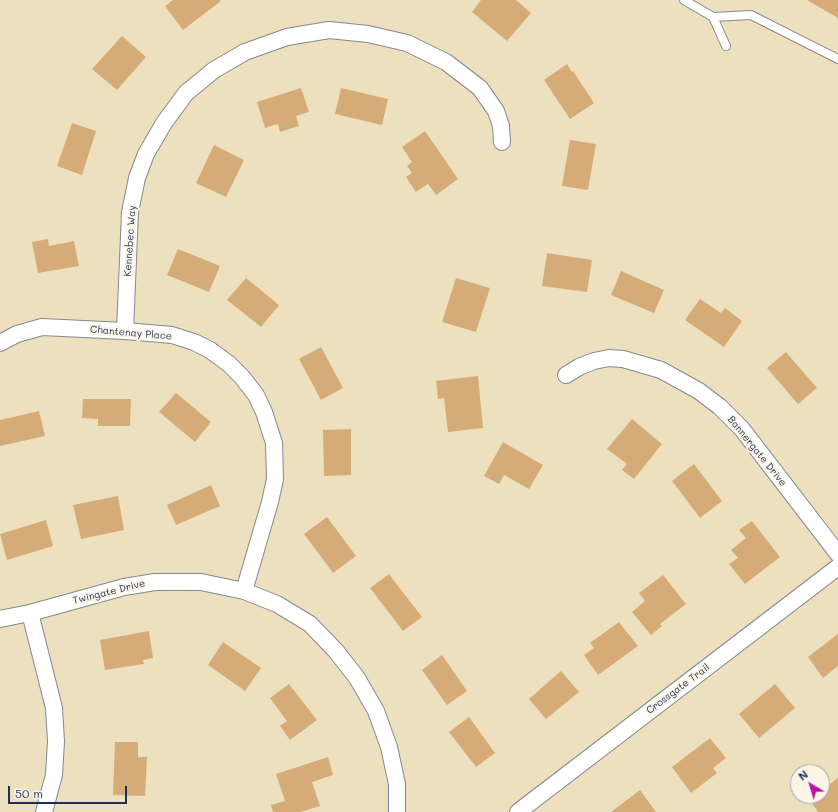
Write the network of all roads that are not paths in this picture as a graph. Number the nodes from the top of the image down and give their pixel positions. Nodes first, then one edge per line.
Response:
1 (684, 0) edge
2 (713, 18) junction
3 (726, 46) dead end
4 (838, 59) edge
5 (502, 142) dead end
6 (125, 331) junction
7 (0, 343) edge
8 (566, 375) dead end
9 (838, 554) edge
10 (838, 567) edge
11 (244, 591) junction
12 (30, 613) junction
13 (0, 619) edge
14 (44, 812) edge
15 (397, 812) edge
16 (518, 812) edge

1 - 2 lane
2 - 3 lane
2 - 4 lane
5 - 6 street, Kennebec Way
6 - 7 street, Chantenay Place
6 - 11 street, Chantenay Place
8 - 9 street, Bannergate Drive
10 - 16 street, Crossgate Trail
11 - 12 street, Twingate Drive
11 - 15 street, Twingate Drive
12 - 13 street, Twingate Drive
12 - 14 street

